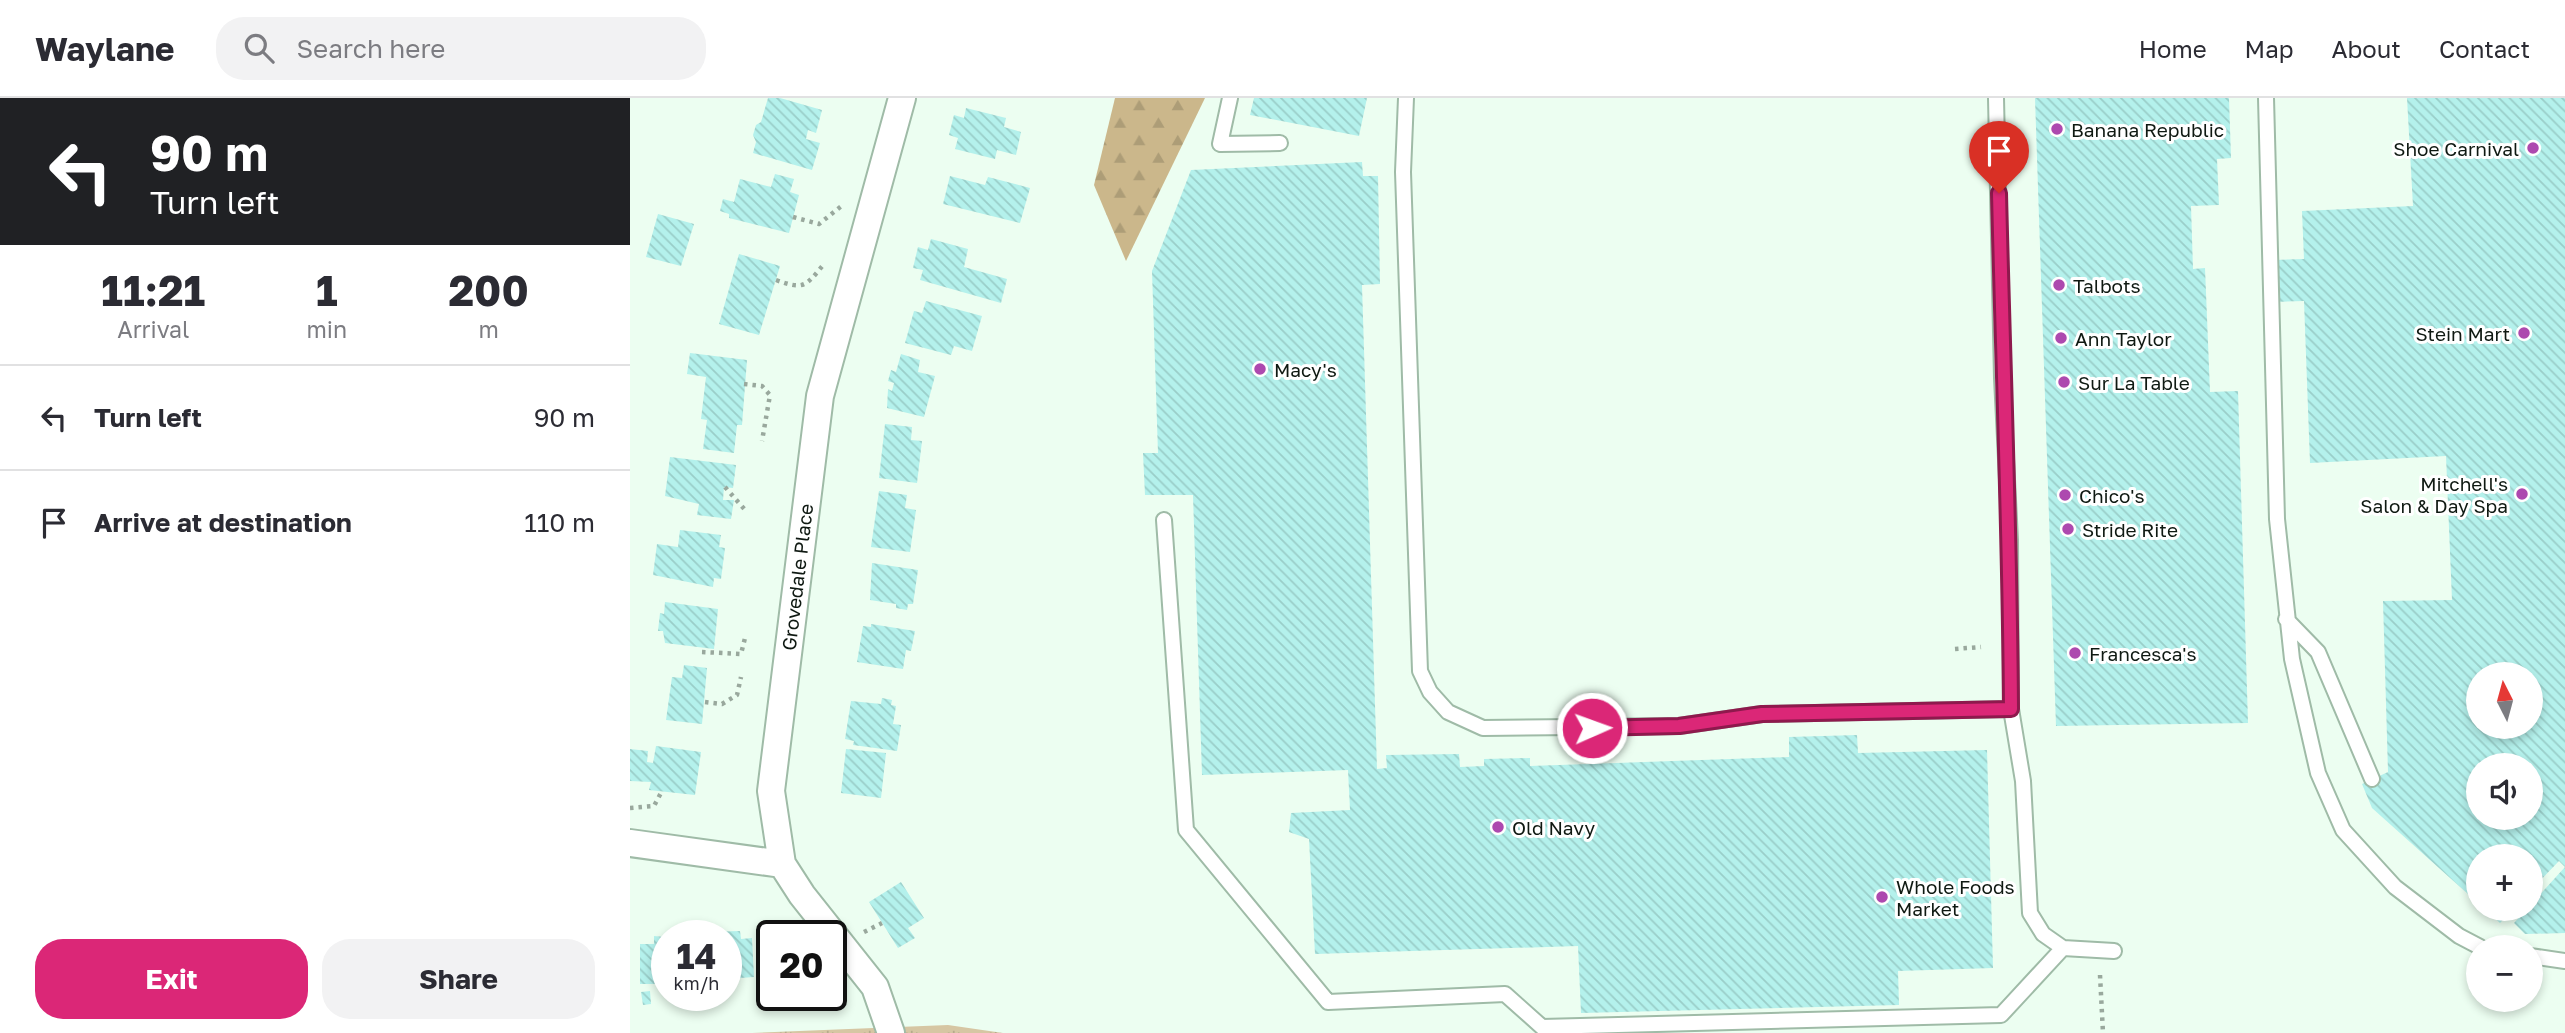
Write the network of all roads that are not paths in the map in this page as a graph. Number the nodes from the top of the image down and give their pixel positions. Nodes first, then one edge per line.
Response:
1 (902, 98) edge
2 (1230, 98) edge
3 (1406, 98) edge
4 (1996, 98) edge
5 (2266, 98) edge
6 (1280, 143) dead end
7 (1164, 520) dead end
8 (2286, 619) junction
9 (2011, 709) junction
10 (2372, 779) dead end
11 (630, 843) edge
12 (782, 864) junction
13 (2466, 940) edge
14 (2063, 948) junction
15 (2114, 951) dead end
16 (2543, 958) edge
17 (2565, 961) edge
18 (891, 1033) edge

1 - 12 street, Grovedale Place
2 - 6 lane
3 - 9 lane
4 - 9 lane
5 - 8 lane
7 - 14 lane
8 - 10 lane
8 - 13 lane
9 - 14 lane
11 - 12 street
12 - 18 street, Grovedale Place
14 - 15 lane
16 - 17 lane

